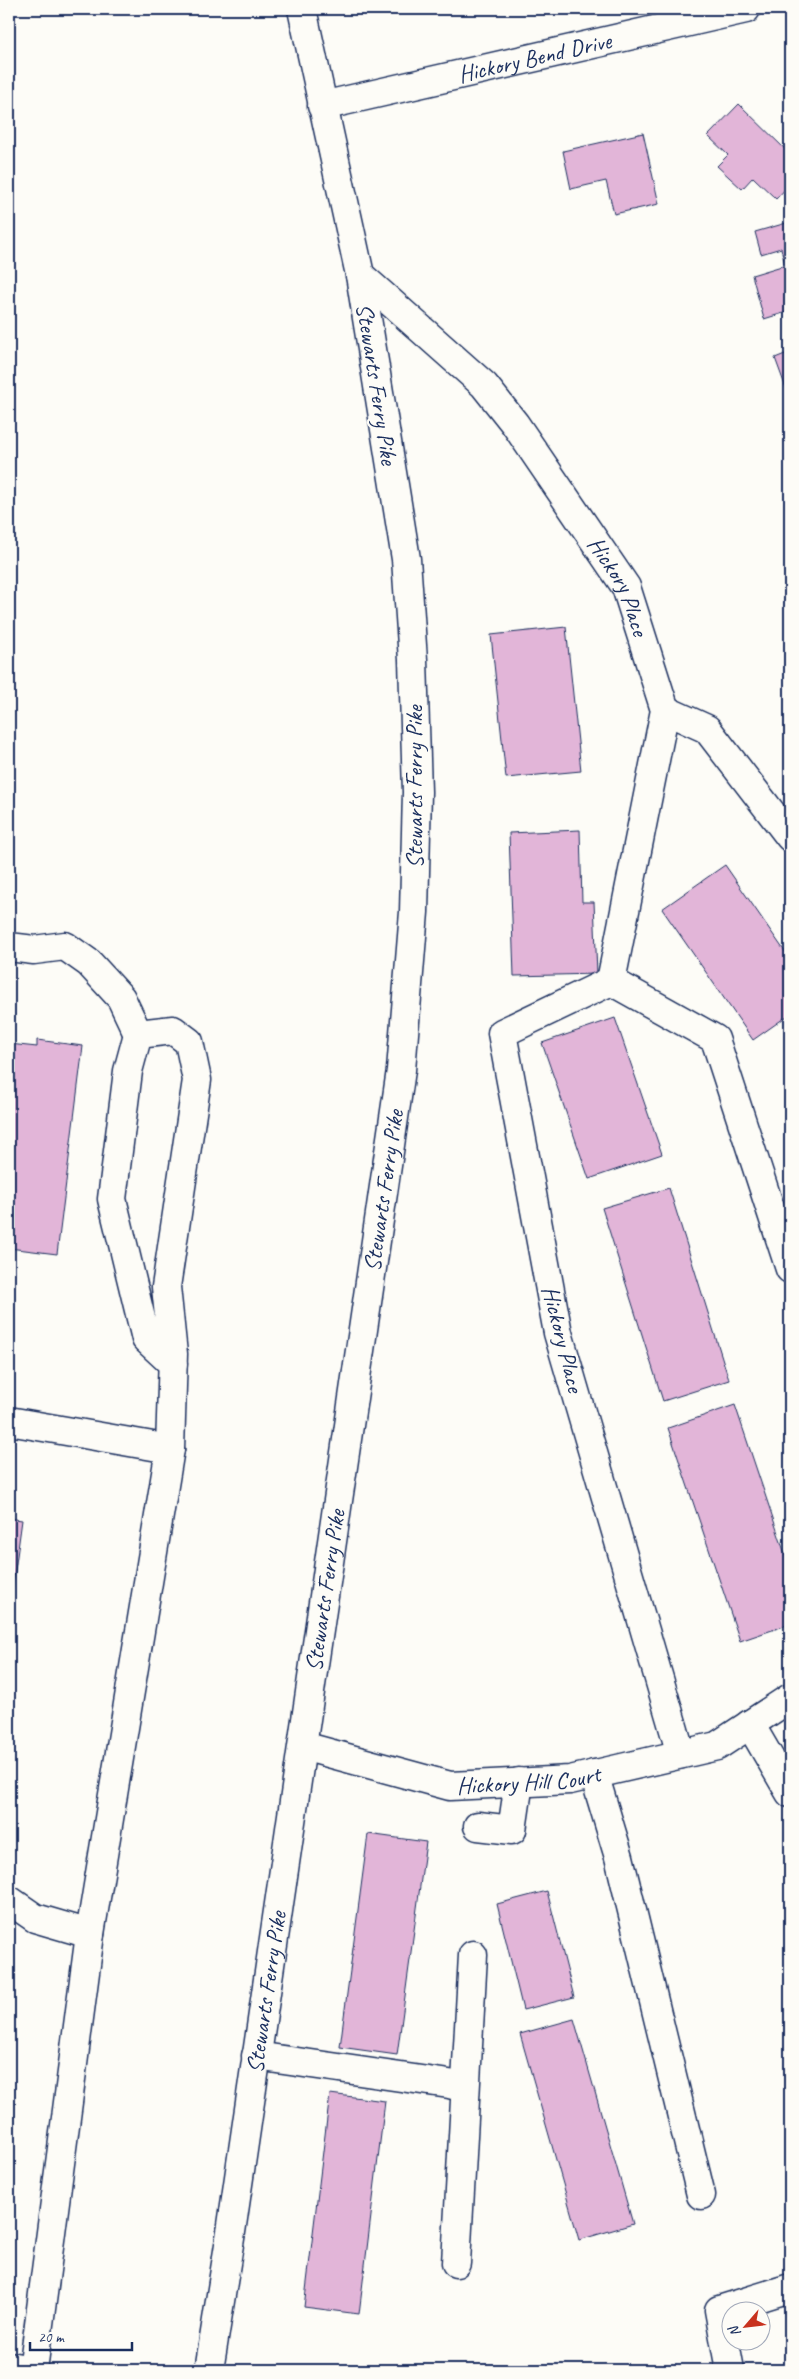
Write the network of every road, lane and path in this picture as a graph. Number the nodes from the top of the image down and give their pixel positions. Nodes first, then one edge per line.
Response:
1 (302, 9) edge
2 (746, 9) edge
3 (322, 106) junction
4 (360, 275) junction
5 (665, 710) junction
6 (790, 837) edge
7 (9, 947) edge
8 (611, 981) junction
9 (138, 1034) junction
10 (790, 1269) edge
11 (173, 1364) junction
12 (9, 1422) edge
13 (170, 1450) junction
14 (790, 1698) edge
15 (750, 1724) junction
16 (303, 1746) junction
17 (681, 1754) junction
18 (594, 1774) junction
19 (520, 1782) junction
20 (790, 1794) edge
21 (478, 1826) dead end
22 (9, 1900) edge
23 (90, 1934) junction
24 (473, 1955) dead end
25 (256, 2056) junction
26 (465, 2088) junction
27 (701, 2194) dead end
28 (456, 2263) dead end
29 (790, 2288) edge
30 (9, 2366) edge
31 (33, 2370) edge
32 (209, 2370) edge
33 (730, 2370) edge

1 - 3 street, Stewarts Ferry Pike
2 - 3 street, Hickory Bend Drive
3 - 4 street, Stewarts Ferry Pike
4 - 5 street, Hickory Place
4 - 16 street, Stewarts Ferry Pike
5 - 6 street
5 - 8 street, Hickory Place
7 - 9 street
8 - 10 street
8 - 17 street, Hickory Place
9 - 11 street
9 - 11 street
11 - 13 street
12 - 13 street
13 - 23 street
14 - 15 street, Hickory Hill Court
15 - 17 street, Hickory Hill Court
15 - 20 street
16 - 19 street, Hickory Hill Court
16 - 25 street, Stewarts Ferry Pike
17 - 18 street, Hickory Hill Court
18 - 19 street, Hickory Hill Court
18 - 27 street
19 - 21 street
22 - 23 street
23 - 31 street
24 - 26 street
25 - 26 street
25 - 32 street, Stewarts Ferry Pike
26 - 28 street
29 - 33 street
30 - 31 street

